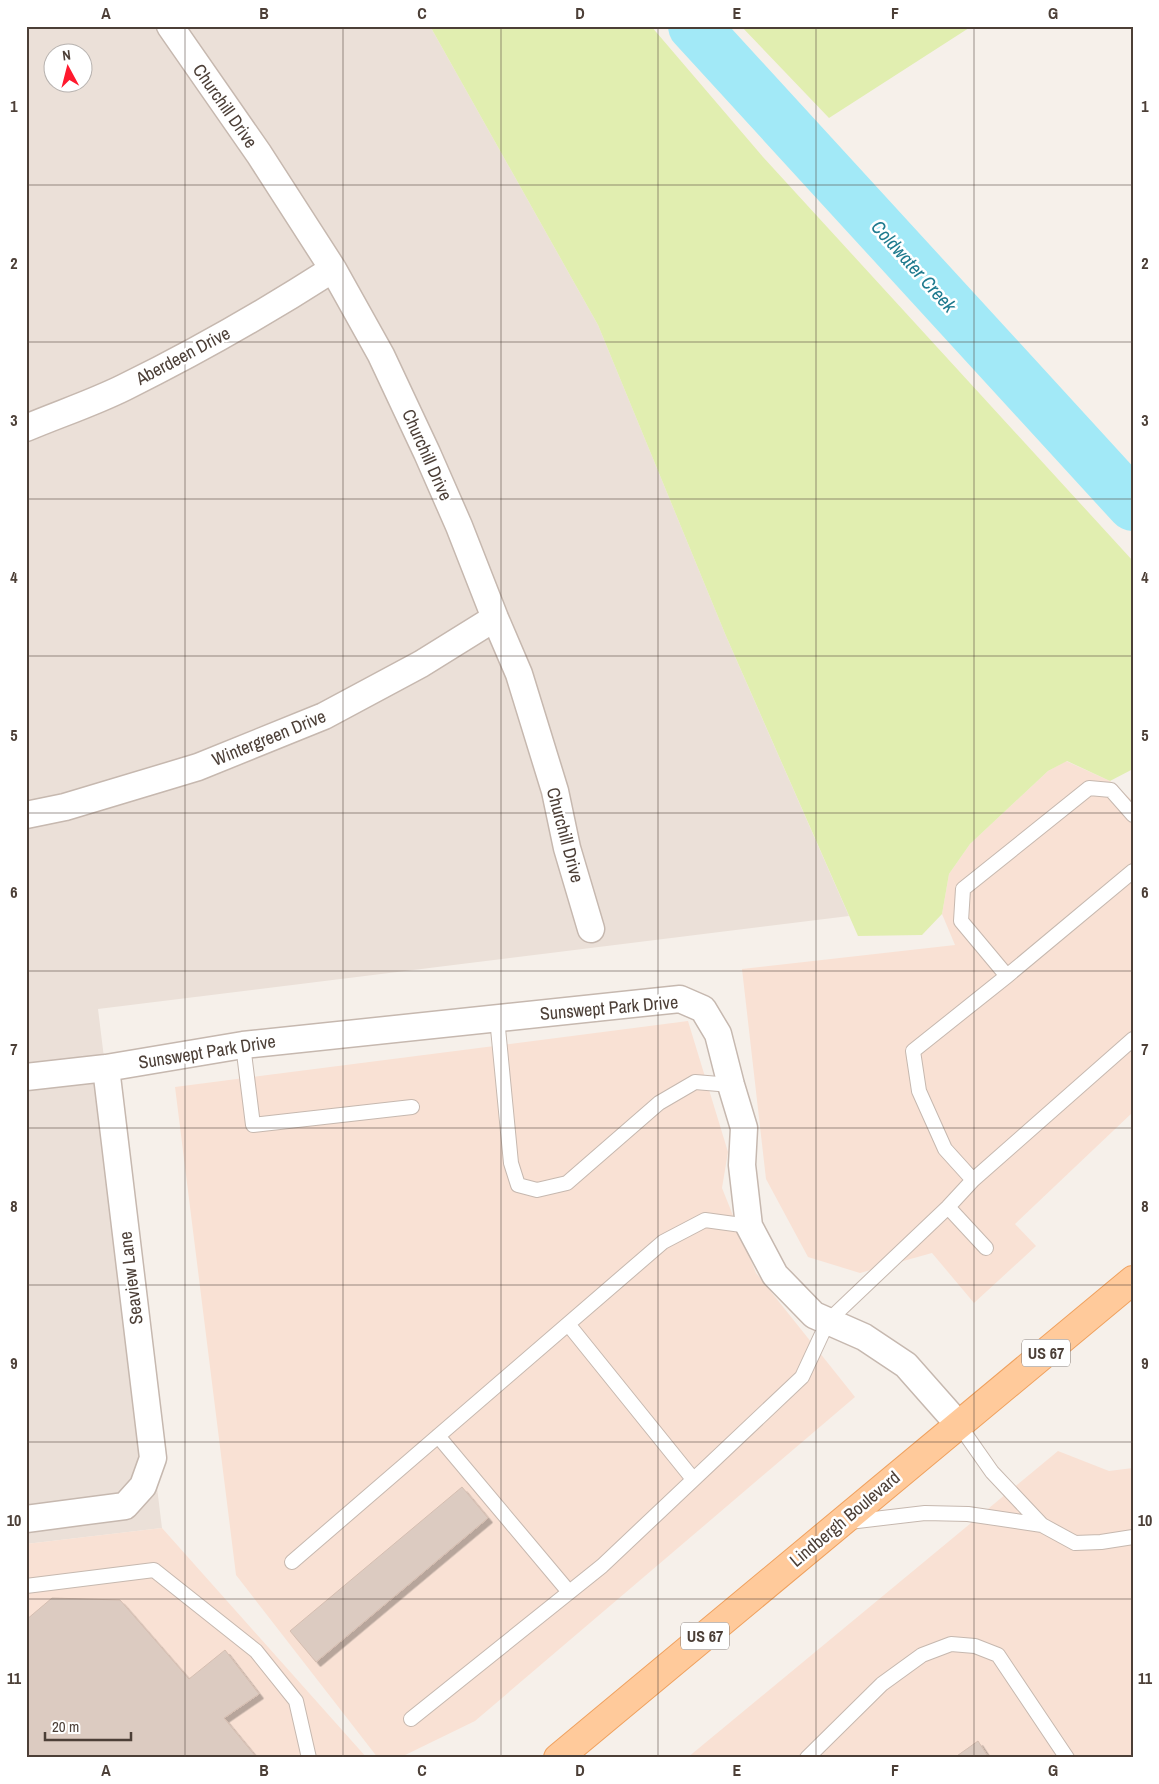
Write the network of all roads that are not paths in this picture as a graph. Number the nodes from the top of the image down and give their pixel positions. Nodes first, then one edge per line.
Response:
1 (170, 26) edge
2 (333, 269) junction
3 (26, 428) edge
4 (495, 618) junction
5 (26, 815) edge
6 (1133, 815) edge
7 (1133, 872) edge
8 (591, 928) dead end
9 (1007, 976) junction
10 (497, 1018) junction
11 (1133, 1039) edge
12 (243, 1045) junction
13 (106, 1068) junction
14 (26, 1078) edge
15 (730, 1085) junction
16 (412, 1107) dead end
17 (973, 1180) junction
18 (948, 1207) junction
19 (749, 1226) junction
20 (986, 1248) dead end
21 (1133, 1280) edge
22 (828, 1321) junction
23 (568, 1324) junction
24 (959, 1425) junction
25 (438, 1436) junction
26 (693, 1479) junction
27 (26, 1519) edge
28 (840, 1523) junction
29 (1042, 1525) junction
30 (1133, 1537) edge
31 (292, 1562) dead end
32 (26, 1586) edge
33 (569, 1592) junction
34 (411, 1719) dead end
35 (565, 1754) edge
36 (309, 1758) edge
37 (807, 1758) edge
38 (1067, 1758) edge

1 - 2 street, Churchill Drive
2 - 3 street, Aberdeen Drive
2 - 4 street, Churchill Drive
4 - 5 street, Wintergreen Drive
4 - 8 street, Churchill Drive
6 - 9 lane
7 - 9 lane
9 - 17 lane
10 - 12 street, Sunswept Park Drive
10 - 15 street, Sunswept Park Drive
10 - 15 lane
11 - 17 lane
12 - 13 street, Sunswept Park Drive
12 - 16 lane
13 - 14 street, Sunswept Park Drive
13 - 27 street, Seaview Lane
15 - 19 street, Sunswept Park Drive
17 - 18 lane
18 - 20 lane
18 - 22 lane
19 - 22 street, Sunswept Park Drive
19 - 23 lane
21 - 24 main road, Lindbergh Boulevard / US 67
22 - 24 street, Sunswept Park Drive
22 - 26 lane
23 - 25 lane
23 - 26 lane
24 - 28 main road, Lindbergh Boulevard / US 67
24 - 29 lane
25 - 31 lane
25 - 33 lane
26 - 33 lane
28 - 29 lane
28 - 35 main road, Lindbergh Boulevard / US 67
29 - 30 lane
32 - 36 lane
33 - 34 lane
37 - 38 lane

